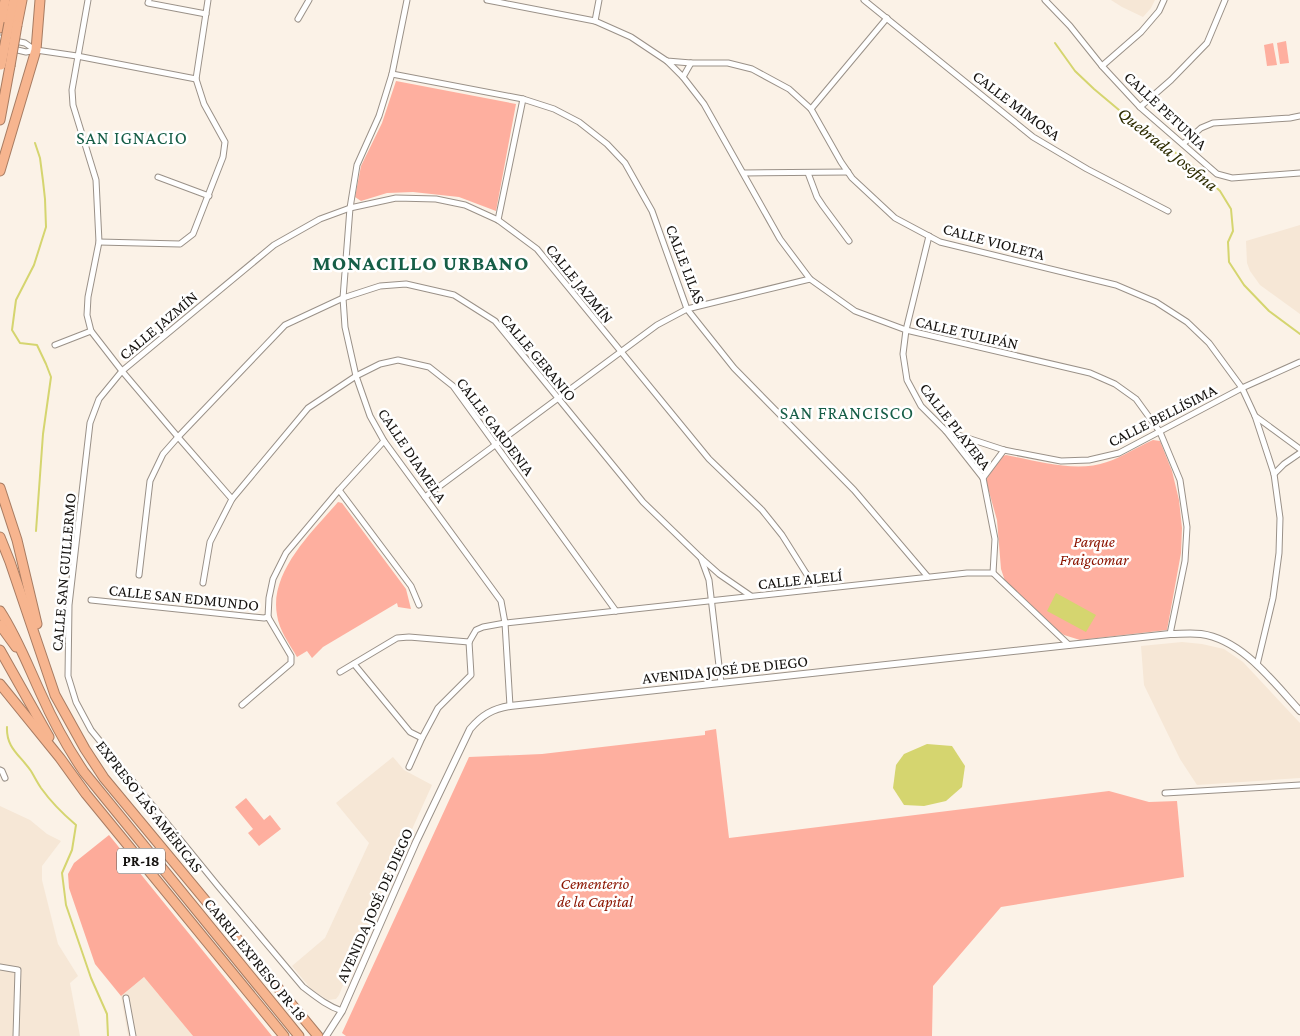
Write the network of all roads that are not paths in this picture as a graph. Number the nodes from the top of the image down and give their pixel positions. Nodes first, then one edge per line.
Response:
1 (5, 0) edge
2 (14, 0) edge
3 (22, 0) edge
4 (40, 0) edge
5 (88, 0) edge
6 (148, 0) edge
7 (208, 0) edge
8 (309, 0) edge
9 (407, 0) edge
10 (487, 0) edge
11 (599, 0) edge
12 (864, 0) edge
13 (1045, 0) edge
14 (1164, 0) edge
15 (1225, 0) edge
16 (206, 14) junction
17 (887, 18) junction
18 (298, 19) dead end
19 (595, 20) junction
20 (9, 22) junction
21 (0, 28) edge
22 (0, 38) edge
23 (0, 45) edge
24 (36, 50) junction
25 (77, 56) junction
26 (667, 61) junction
27 (691, 63) junction
28 (1102, 66) junction
29 (4, 68) edge
30 (392, 74) junction
31 (683, 77) junction
32 (196, 79) junction
33 (523, 100) junction
34 (1140, 107) junction
35 (811, 110) junction
36 (1300, 116) edge
37 (0, 120) edge
38 (1183, 144) junction
39 (0, 171) edge
40 (848, 172) junction
41 (744, 173) junction
42 (808, 173) junction
43 (1300, 173) edge
44 (158, 177) dead end
45 (209, 196) junction
46 (350, 208) junction
47 (1168, 211) dead end
48 (498, 220) junction
49 (929, 236) junction
50 (849, 240) dead end
51 (99, 242) junction
52 (810, 279) junction
53 (343, 298) junction
54 (687, 309) junction
55 (906, 330) junction
56 (91, 331) junction
57 (55, 346) dead end
58 (620, 351) junction
59 (1300, 362) edge
60 (122, 371) junction
61 (356, 376) junction
62 (1242, 388) junction
63 (558, 398) junction
64 (1255, 416) junction
65 (946, 431) junction
66 (1160, 432) junction
67 (178, 437) junction
68 (384, 441) junction
69 (496, 444) junction
70 (1300, 449) edge
71 (1004, 450) junction
72 (1300, 453) edge
73 (1274, 474) junction
74 (982, 478) junction
75 (0, 488) edge
76 (339, 490) junction
77 (425, 497) junction
78 (232, 499) junction
79 (0, 537) edge
80 (701, 558) junction
81 (993, 573) junction
82 (139, 574) dead end
83 (928, 577) junction
84 (203, 583) dead end
85 (816, 589) junction
86 (751, 596) junction
87 (91, 600) dead end
88 (712, 601) junction
89 (419, 605) dead end
90 (0, 611) edge
91 (616, 611) junction
92 (268, 617) junction
93 (505, 623) junction
94 (0, 625) edge
95 (1170, 634) junction
96 (469, 642) junction
97 (1069, 645) junction
98 (0, 650) edge
99 (23, 654) junction
100 (43, 656) junction
101 (354, 664) junction
102 (1257, 665) junction
103 (340, 672) dead end
104 (722, 683) junction
105 (1, 685) edge
106 (242, 705) dead end
107 (510, 706) junction
108 (1300, 711) edge
109 (422, 738) junction
110 (60, 758) junction
111 (409, 767) dead end
112 (0, 770) edge
113 (5, 778) dead end
114 (1300, 785) edge
115 (1165, 794) dead end
116 (0, 967) edge
117 (126, 998) dead end
118 (342, 1011) junction
119 (16, 1036) edge
120 (133, 1036) edge
121 (284, 1036) edge
122 (299, 1036) edge
123 (318, 1036) edge
124 (326, 1036) edge

1 - 20 highway
2 - 20 highway
3 - 20 highway
4 - 24 highway
5 - 25 street
6 - 16 street
7 - 16 street
8 - 18 street
9 - 30 street, CALLE DIAMELA
10 - 19 street, CALLE VIOLETA
11 - 19 street
12 - 17 street, CALLE MIMOSA
13 - 28 street, CALLE PETUNIA
14 - 28 street
15 - 34 street
16 - 32 street
17 - 35 street
17 - 47 street, CALLE MIMOSA
19 - 26 street, CALLE VIOLETA
20 - 21 highway
20 - 23 highway
20 - 29 highway, bridge
22 - 24 street
23 - 24 street
24 - 25 street
24 - 39 highway
25 - 32 street
25 - 51 street
26 - 27 street, CALLE VIOLETA
26 - 31 street, CALLE TULIPÁN
27 - 31 street
27 - 35 street, CALLE VIOLETA
28 - 34 street, CALLE PETUNIA
29 - 37 highway
30 - 33 street, CALLE LILAS
30 - 46 street, CALLE DIAMELA
31 - 41 street, CALLE TULIPÁN
32 - 45 street
33 - 48 street
33 - 54 street, CALLE LILAS
34 - 38 street, CALLE PETUNIA
35 - 40 street, CALLE VIOLETA
36 - 38 street
38 - 43 street, CALLE PETUNIA
40 - 42 street
40 - 49 street, CALLE VIOLETA
41 - 42 street
41 - 52 street, CALLE TULIPÁN
42 - 50 street
44 - 45 street
45 - 51 street
46 - 48 street, CALLE JAZMÍN
46 - 53 street, CALLE DIAMELA
46 - 60 street, CALLE JAZMÍN
48 - 58 street, CALLE JAZMÍN
49 - 55 street, CALLE PLAYERA
49 - 62 street, CALLE VIOLETA
51 - 56 street
52 - 54 street
52 - 55 street, CALLE TULIPÁN
53 - 61 street, CALLE DIAMELA
53 - 63 street, CALLE GERANIO
53 - 67 street, CALLE GERANIO
54 - 58 street
54 - 83 street, CALLE LILAS
55 - 65 street, CALLE PLAYERA
55 - 66 street, CALLE TULIPÁN
56 - 57 street
56 - 60 street
58 - 63 street
58 - 85 street, CALLE JAZMÍN
59 - 62 street, CALLE BELLÍSIMA
60 - 67 street
60 - 118 street, CALLE SAN GUILLERMO
61 - 68 street, CALLE DIAMELA
61 - 69 street, CALLE GARDENIA
61 - 78 street, CALLE GARDENIA
62 - 64 street, CALLE VIOLETA
62 - 66 street, CALLE BELLÍSIMA
63 - 69 street
63 - 80 street, CALLE GERANIO
64 - 70 street, CALLE VIOLETA
64 - 73 street
65 - 71 street, CALLE BELLÍSIMA
65 - 74 street, CALLE PLAYERA
66 - 71 street, CALLE BELLÍSIMA
66 - 95 street, CALLE TULIPÁN
67 - 78 street
67 - 82 street, CALLE GERANIO
68 - 76 street, CALLE SAN EDMUNDO
68 - 77 street, CALLE DIAMELA
69 - 77 street
69 - 91 street, CALLE GARDENIA
71 - 74 street
72 - 73 street
73 - 102 street
74 - 81 street, CALLE PLAYERA
75 - 100 highway
76 - 89 street
76 - 92 street, CALLE SAN EDMUNDO
77 - 93 street, CALLE DIAMELA
78 - 84 street, CALLE GARDENIA
79 - 100 highway, EXPRESO LAS AMÉRICAS / PR-18
80 - 86 street, CALLE GERANIO
80 - 88 street, CALLE GERANIO
81 - 83 street, CALLE ALELÍ
81 - 97 street
83 - 85 street, CALLE ALELÍ
85 - 86 street, CALLE ALELÍ
86 - 88 street, CALLE ALELÍ
87 - 92 street, CALLE SAN EDMUNDO
88 - 91 street, CALLE ALELÍ
88 - 104 street, CALLE GERANIO
90 - 99 highway, CARRIL EXPRESO PR-18
91 - 93 street, CALLE ALELÍ
92 - 106 street
93 - 96 street, CALLE ALELÍ
93 - 107 street, CALLE DIAMELA
94 - 99 highway
95 - 97 street, AVENIDA JOSÉ DE DIEGO
95 - 102 street, AVENIDA JOSÉ DE DIEGO
96 - 101 street
96 - 109 street
97 - 104 street, AVENIDA JOSÉ DE DIEGO
98 - 110 highway
99 - 122 highway, CARRIL EXPRESO PR-18
100 - 123 highway, EXPRESO LAS AMÉRICAS / PR-18
101 - 103 street
101 - 109 street
102 - 108 street, AVENIDA JOSÉ DE DIEGO
104 - 107 street, AVENIDA JOSÉ DE DIEGO
105 - 110 highway, PR-18
107 - 118 street, AVENIDA JOSÉ DE DIEGO
109 - 111 street
110 - 121 highway, PR-18
112 - 113 street
114 - 115 street
116 - 119 street
117 - 120 street
118 - 124 street, AVENIDA JOSÉ DE DIEGO

